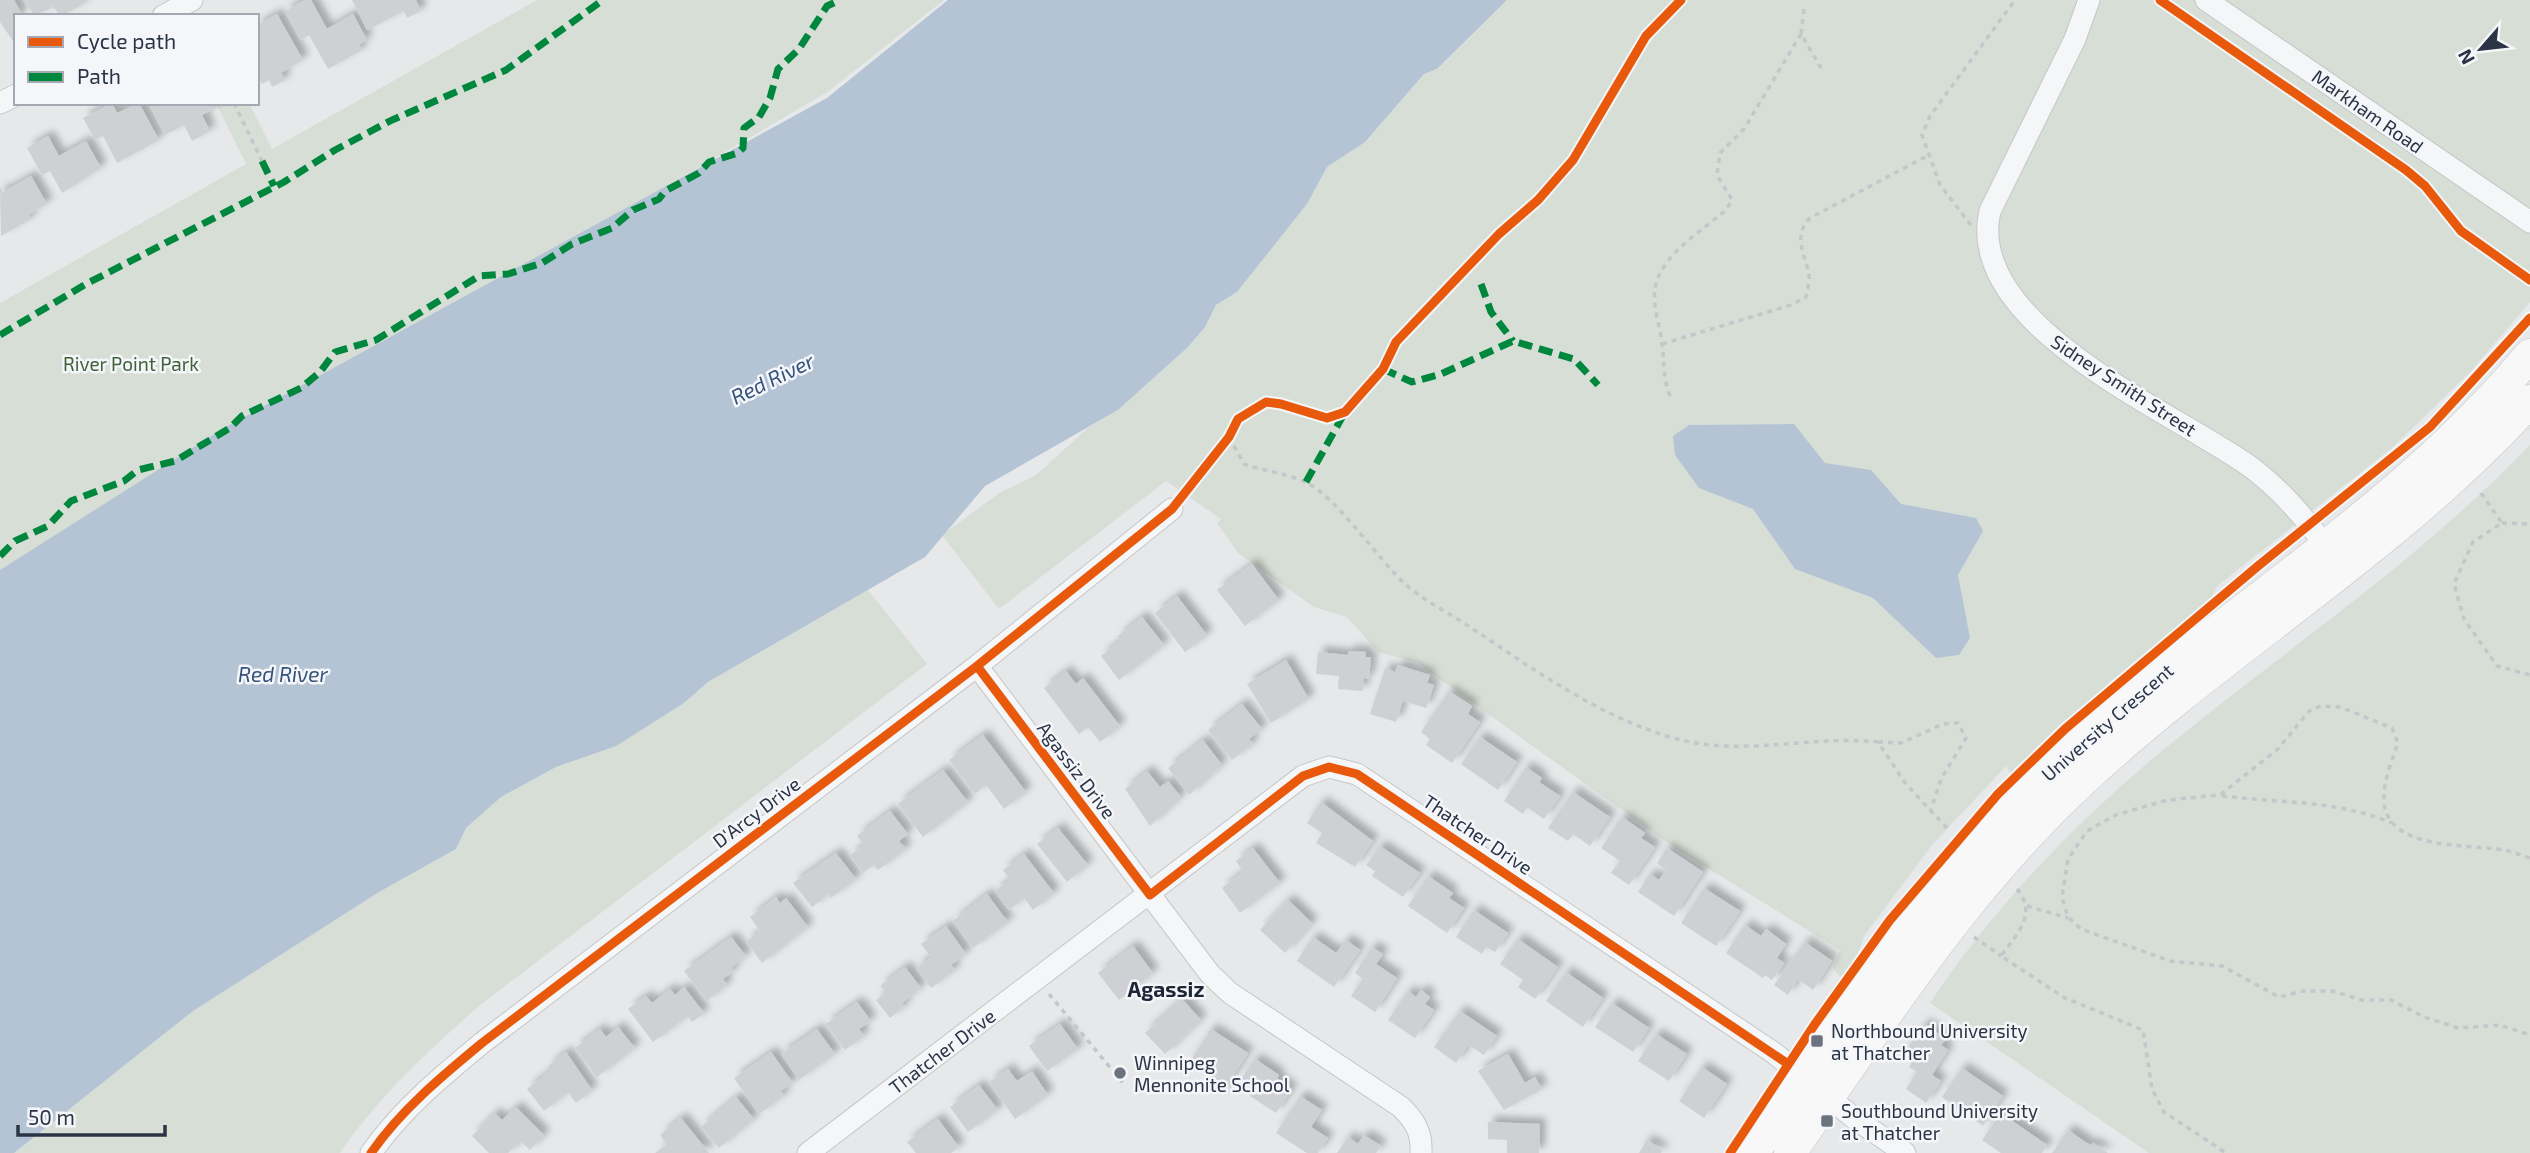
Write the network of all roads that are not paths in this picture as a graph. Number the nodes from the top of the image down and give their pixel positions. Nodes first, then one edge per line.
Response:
1 (192, 0) edge
2 (2089, 0) edge
3 (2206, 0) edge
4 (167, 14) edge
5 (2530, 222) edge
6 (2530, 355) edge
7 (2530, 401) edge
8 (1172, 509) road end
9 (2325, 545) junction
10 (977, 666) junction
11 (1150, 895) junction
12 (1804, 1078) junction
13 (1828, 1097) junction
14 (371, 1153) edge
15 (808, 1153) edge
16 (1421, 1153) edge
17 (1753, 1153) edge
18 (1790, 1153) edge
19 (1905, 1153) edge

1 - 4 street
2 - 9 street, Sidney Smith Street
3 - 5 street, Markham Road
6 - 9 main road, University Crescent
7 - 13 main road, University Crescent
8 - 10 street, D'Arcy Drive
9 - 12 main road, University Crescent
10 - 11 street, Agassiz Drive
10 - 14 street, D'Arcy Drive
11 - 12 street, Thatcher Drive
11 - 15 street, Thatcher Drive
11 - 16 street, Agassiz Drive
12 - 13 street, Thatcher Drive
12 - 17 main road, University Crescent
13 - 18 main road, University Crescent
13 - 19 street, Thatcher Drive

